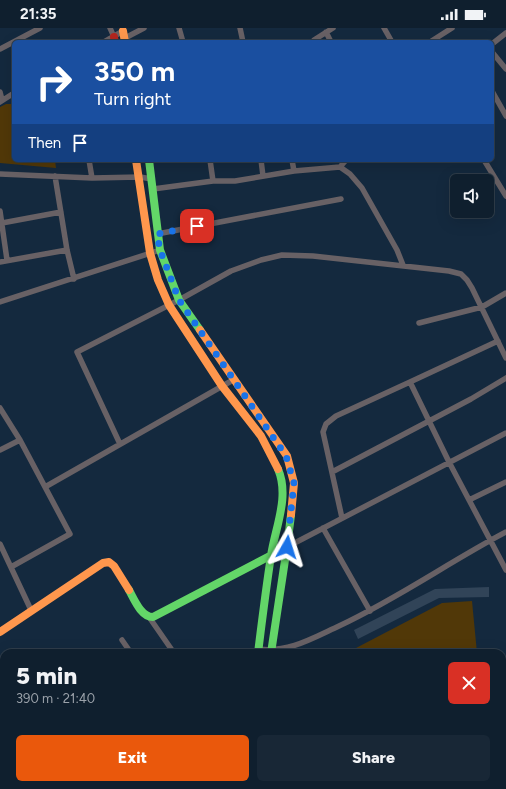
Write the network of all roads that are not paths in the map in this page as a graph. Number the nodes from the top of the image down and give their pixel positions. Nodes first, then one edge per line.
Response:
1 (40, 28) edge
2 (110, 28) edge
3 (144, 28) edge
4 (180, 28) edge
5 (240, 28) edge
6 (333, 28) edge
7 (384, 28) edge
8 (452, 28) edge
9 (326, 32) junction
10 (506, 33) edge
11 (124, 35) edge
12 (114, 39) edge
13 (17, 40) edge
14 (183, 40) edge
15 (243, 40) edge
16 (314, 40) dead end
17 (330, 40) edge
18 (391, 40) edge
19 (433, 40) edge
20 (494, 42) edge
21 (12, 43) edge
22 (0, 49) edge
23 (494, 54) edge
24 (506, 69) edge
25 (0, 92) edge
26 (12, 94) edge
27 (494, 95) edge
28 (1, 101) edge
29 (506, 116) edge
30 (89, 162) edge
31 (136, 162) edge
32 (148, 162) edge
33 (210, 162) edge
34 (261, 162) edge
35 (292, 162) edge
36 (344, 162) edge
37 (485, 162) edge
38 (340, 167) junction
39 (294, 171) junction
40 (0, 174) edge
41 (55, 176) junction
42 (263, 176) junction
43 (140, 177) junction
44 (92, 178) junction
45 (152, 179) junction
46 (214, 182) junction
47 (153, 189) junction
48 (506, 196) edge
49 (341, 199) dead end
50 (0, 211) edge
51 (61, 212) junction
52 (2, 223) junction
53 (157, 234) junction
54 (67, 250) junction
55 (160, 250) junction
56 (150, 253) junction
57 (7, 260) junction
58 (0, 262) edge
59 (403, 265) junction
60 (74, 279) junction
61 (506, 293) edge
62 (179, 300) junction
63 (0, 302) edge
64 (169, 305) junction
65 (482, 307) junction
66 (419, 322) dead end
67 (498, 341) junction
68 (506, 358) edge
69 (506, 378) edge
70 (233, 380) junction
71 (410, 382) junction
72 (222, 386) junction
73 (0, 408) edge
74 (428, 421) junction
75 (506, 433) edge
76 (20, 440) junction
77 (120, 444) junction
78 (278, 444) junction
79 (0, 450) edge
80 (268, 451) junction
81 (449, 462) junction
82 (332, 472) junction
83 (506, 482) edge
84 (45, 487) junction
85 (469, 500) junction
86 (342, 518) junction
87 (323, 528) junction
88 (506, 532) edge
89 (491, 540) junction
90 (0, 544) edge
91 (287, 547) junction
92 (271, 555) junction
93 (11, 567) junction
94 (506, 570) edge
95 (31, 610) junction
96 (370, 611) junction
97 (149, 617) junction
98 (0, 631) edge
99 (122, 640) dead end
100 (128, 649) edge
101 (171, 649) edge
102 (258, 649) edge
103 (272, 649) edge
104 (282, 649) edge

1 - 13 street
2 - 12 street
3 - 11 street
4 - 14 street
5 - 15 street
6 - 9 street
7 - 18 street
8 - 19 street
9 - 16 street
9 - 17 street
10 - 20 street
11 - 12 street
21 - 22 street
23 - 24 street
25 - 28 street
26 - 28 street
27 - 29 street
30 - 44 street
31 - 43 main road
32 - 45 main road
33 - 46 street
34 - 42 street
35 - 39 street
36 - 38 street
37 - 48 street
38 - 39 street
38 - 59 street
39 - 42 street
40 - 41 street
41 - 44 street
41 - 51 street
42 - 46 street
43 - 44 street
43 - 45 street
43 - 56 main road
45 - 47 main road
46 - 47 street
47 - 53 main road
49 - 53 street
50 - 52 street
51 - 52 street
51 - 54 street
52 - 57 street
53 - 55 main road
54 - 57 street
54 - 60 street
55 - 56 street
55 - 62 main road
56 - 60 street
56 - 64 main road
57 - 58 street
59 - 62 street
59 - 65 street
60 - 63 street
61 - 65 street
62 - 64 street
62 - 70 main road
64 - 72 main road
64 - 77 street
65 - 66 street
65 - 67 street
67 - 68 street
67 - 71 street
69 - 74 street
70 - 72 street
70 - 78 main road
71 - 74 street
71 - 82 street
72 - 77 street
72 - 80 main road
73 - 76 street
74 - 81 street
74 - 82 street
75 - 81 street
76 - 79 street
76 - 84 street
77 - 84 street
78 - 80 main road
78 - 91 main road
80 - 92 main road
81 - 85 street
81 - 86 street
82 - 86 street
83 - 85 street
84 - 93 street
85 - 89 street
86 - 87 street
87 - 91 street
87 - 96 street
88 - 89 street
89 - 94 street
89 - 96 street
90 - 93 street
91 - 92 main road
91 - 103 main road
92 - 97 main road
92 - 102 main road
93 - 95 street
95 - 97 main road
95 - 98 main road
96 - 104 street
97 - 101 street
99 - 100 street

